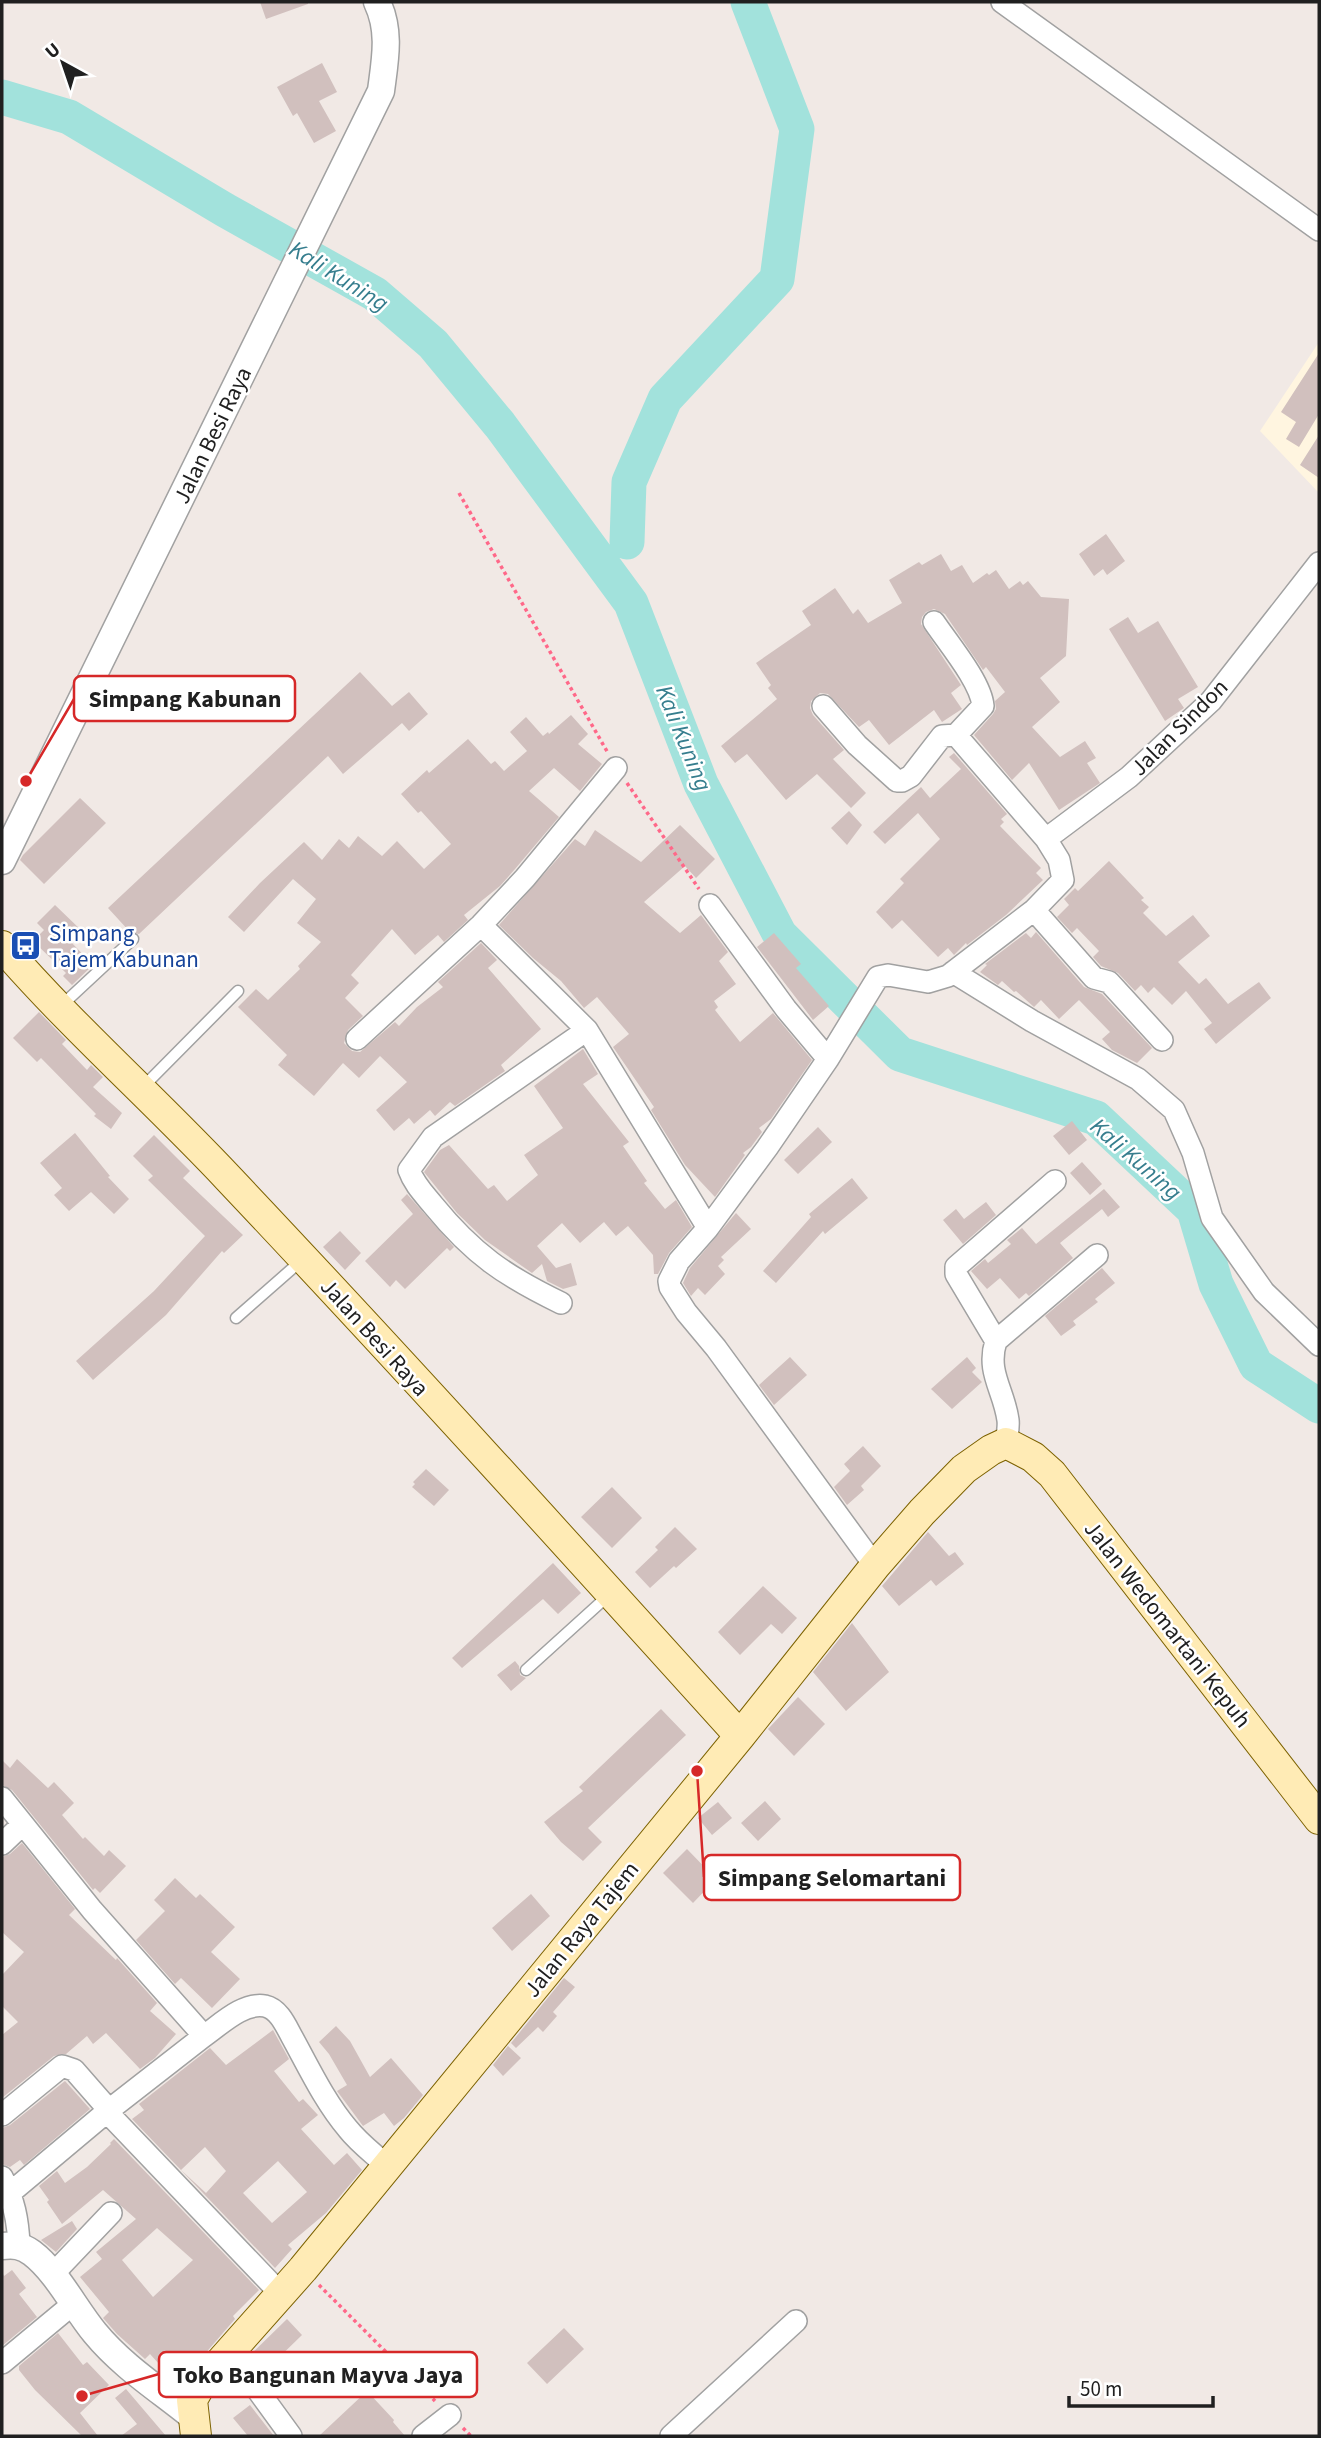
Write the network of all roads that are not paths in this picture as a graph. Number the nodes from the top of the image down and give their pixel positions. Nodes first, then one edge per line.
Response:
1 (377, 2) edge
2 (1002, 2) edge
3 (1319, 230) edge
4 (1319, 563) edge
5 (934, 622) dead end
6 (822, 706) dead end
7 (956, 735) junction
8 (616, 768) road end
9 (1046, 839) junction
10 (2, 861) edge
11 (710, 905) road end
12 (1034, 910) junction
13 (481, 925) junction
14 (133, 939) dead end
15 (2, 946) edge
16 (953, 972) junction
17 (238, 991) dead end
18 (58, 1007) junction
19 (587, 1030) junction
20 (357, 1039) dead end
21 (1161, 1040) dead end
22 (833, 1051) junction
23 (140, 1090) junction
24 (1055, 1181) dead end
25 (708, 1228) junction
26 (1097, 1255) dead end
27 (304, 1258) junction
28 (561, 1303) dead end
29 (236, 1318) dead end
30 (996, 1341) junction
31 (1319, 1345) edge
32 (1006, 1443) junction
33 (875, 1566) junction
34 (610, 1594) junction
35 (526, 1670) dead end
36 (740, 1736) junction
37 (2, 1798) edge
38 (1319, 1819) edge
39 (23, 1824) junction
40 (2, 1844) edge
41 (204, 2036) junction
42 (108, 2111) junction
43 (2, 2115) edge
44 (387, 2166) junction
45 (6, 2185) edge
46 (111, 2213) dead end
47 (10, 2246) edge
48 (52, 2275) junction
49 (281, 2294) junction
50 (74, 2304) junction
51 (796, 2321) dead end
52 (230, 2352) junction
53 (2, 2363) edge
54 (195, 2415) edge
55 (450, 2415) road end
56 (291, 2436) edge
57 (423, 2436) edge
58 (671, 2436) edge

1 - 10 street, Jalan Besi Raya
2 - 3 street
4 - 9 street, Jalan Sindon
5 - 7 street
6 - 7 street
7 - 9 street
8 - 13 street
9 - 12 street
11 - 22 street
12 - 16 street
12 - 21 street
13 - 19 street
13 - 20 street
14 - 18 lane
15 - 18 main road, Jalan Besi Raya
16 - 22 street
16 - 31 street
17 - 23 lane
18 - 23 main road, Jalan Besi Raya
19 - 25 street
19 - 28 street
22 - 25 street
23 - 27 main road, Jalan Besi Raya
24 - 30 street
25 - 33 street
26 - 30 street
27 - 29 lane
27 - 34 main road, Jalan Besi Raya
30 - 32 street
32 - 33 main road, Jalan Raya Tajem
32 - 38 main road, Jalan Wedomartani Kepuh
33 - 36 main road, Jalan Raya Tajem
34 - 35 lane
34 - 36 main road, Jalan Besi Raya
36 - 44 main road, Jalan Raya Tajem
37 - 39 street
39 - 40 street
39 - 41 street
41 - 42 street
41 - 44 street
42 - 43 street
42 - 45 street
42 - 49 street
44 - 49 main road, Jalan Raya Tajem
45 - 47 street
46 - 48 street
47 - 48 street
48 - 50 street
49 - 52 main road, Jalan Raya Tajem
50 - 53 street
50 - 54 street
51 - 58 street
52 - 54 main road, Jalan Raya Tajem
52 - 56 street
55 - 57 street

